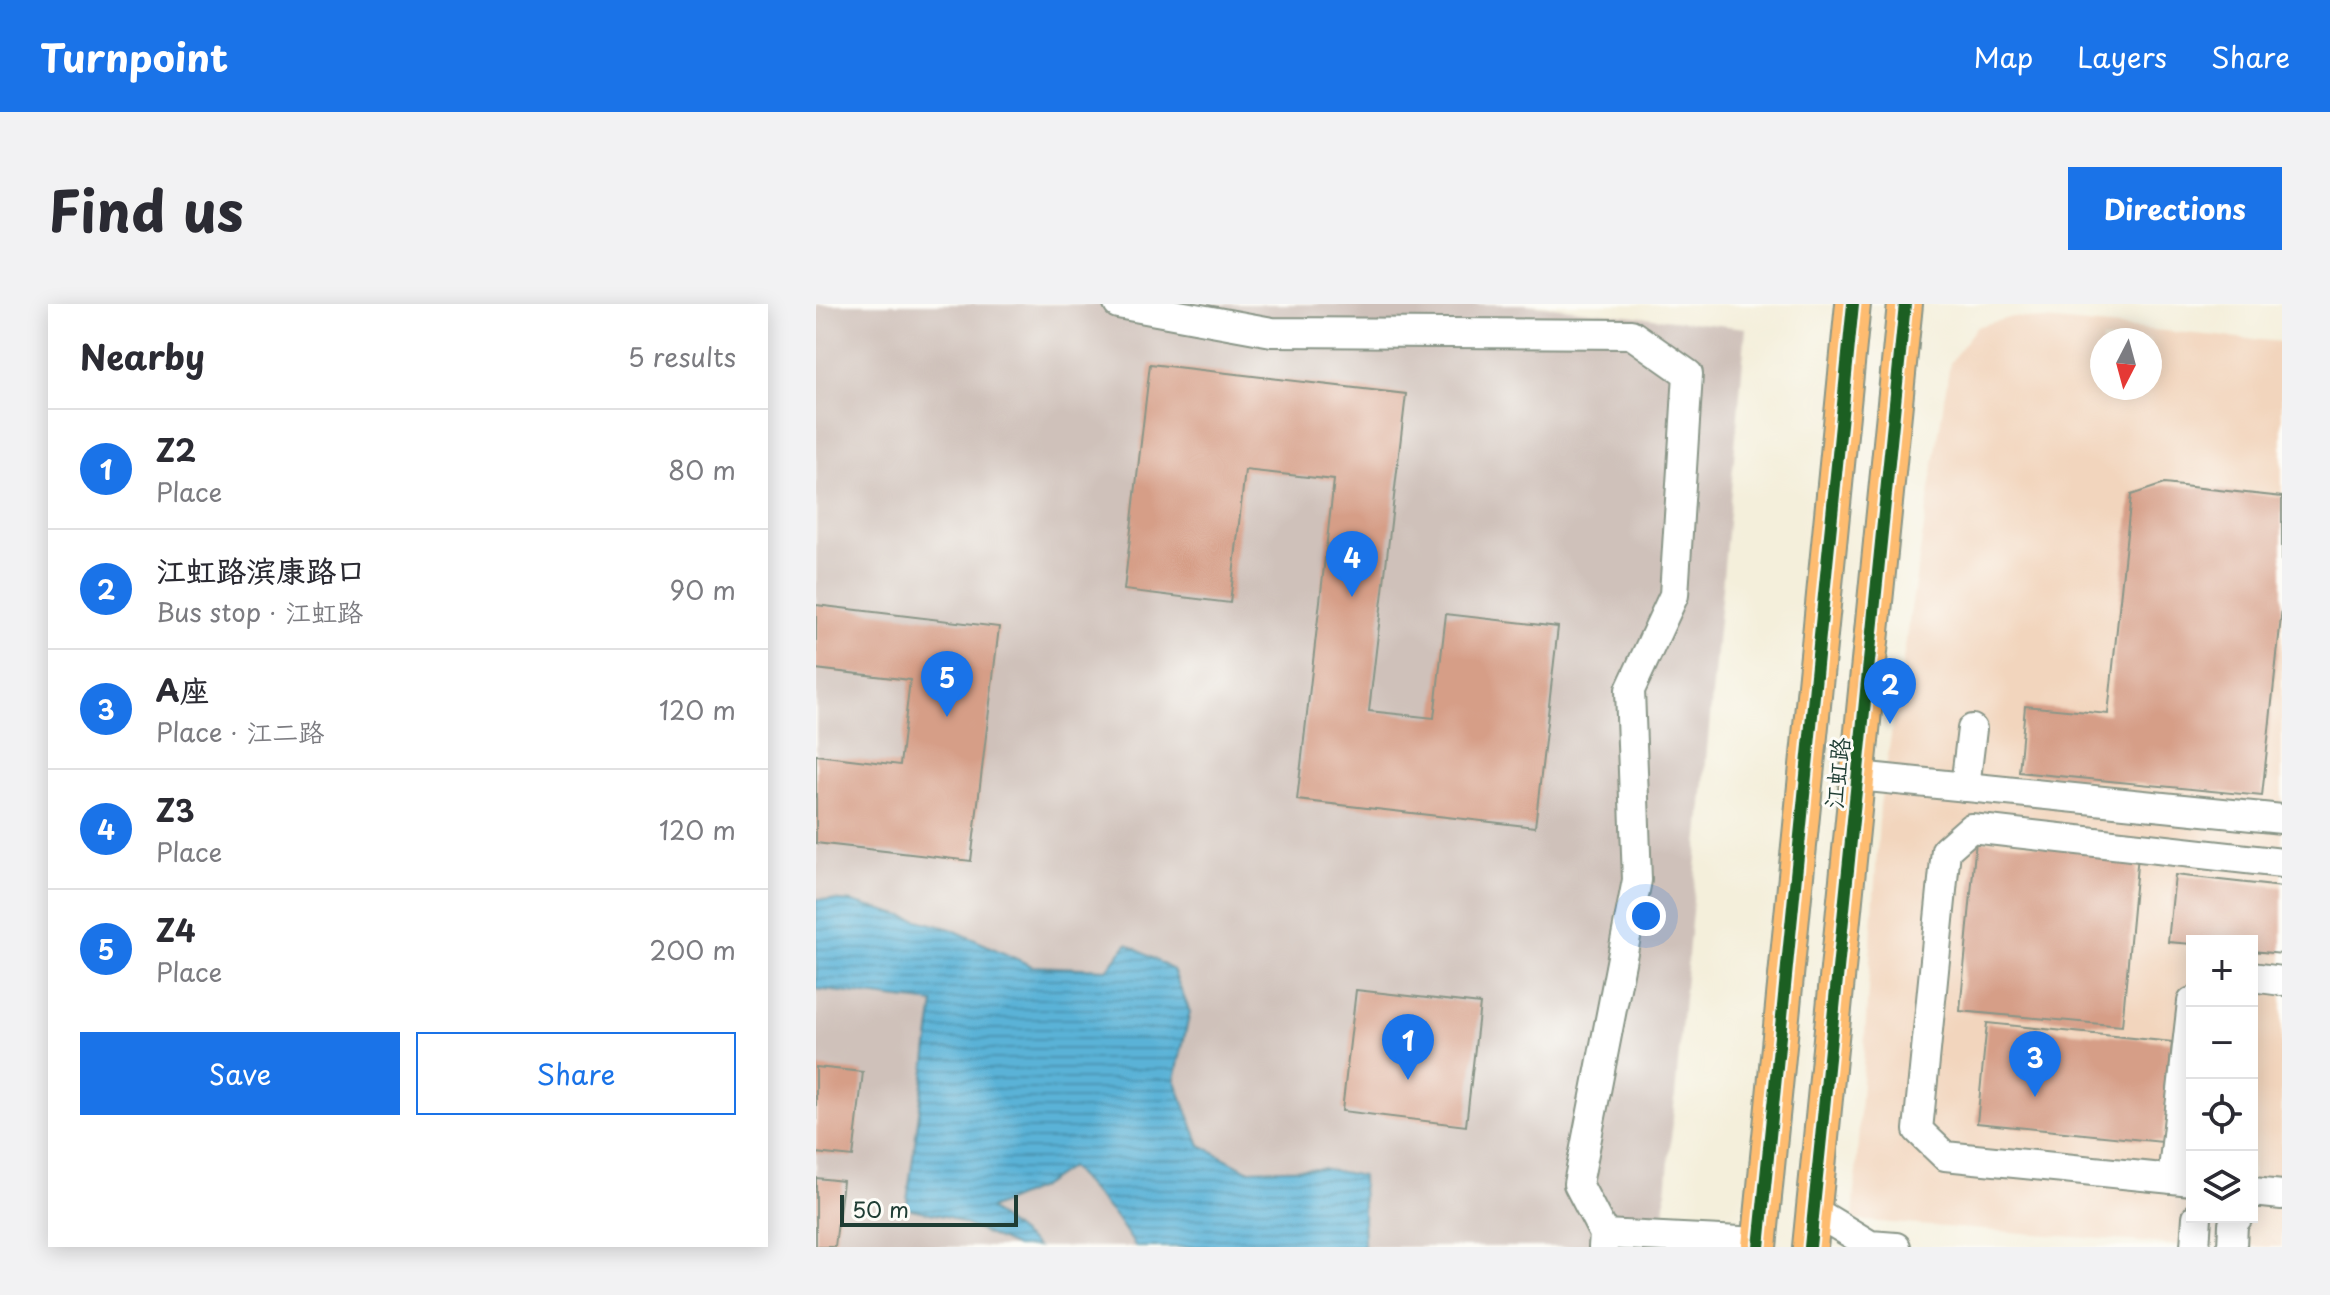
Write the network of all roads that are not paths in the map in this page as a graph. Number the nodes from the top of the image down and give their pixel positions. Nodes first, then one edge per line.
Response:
1 (1118, 304) edge
2 (1853, 304) edge
3 (1905, 304) edge
4 (1972, 729) dead end
5 (1858, 776) junction
6 (1965, 787) junction
7 (2282, 819) edge
8 (2282, 863) edge
9 (2258, 978) edge
10 (2282, 981) edge
11 (2192, 1007) edge
12 (2188, 1151) edge
13 (2186, 1186) edge
14 (2258, 1193) edge
15 (2282, 1195) edge
16 (1814, 1211) junction
17 (2197, 1223) edge
18 (2234, 1223) edge
19 (1604, 1240) edge
20 (1759, 1244) edge
21 (1878, 1246) edge
22 (1810, 1247) edge
23 (2195, 1247) edge
24 (2232, 1247) edge

1 - 19 street
2 - 20 main road, 江虹路
3 - 5 main road, 江虹路
4 - 6 street
5 - 6 street
5 - 16 main road, 江虹路
6 - 7 street
8 - 13 street
9 - 10 street
11 - 12 street
14 - 15 street
16 - 21 street
16 - 22 main road, 江虹路
17 - 23 street
18 - 24 street
19 - 20 street

